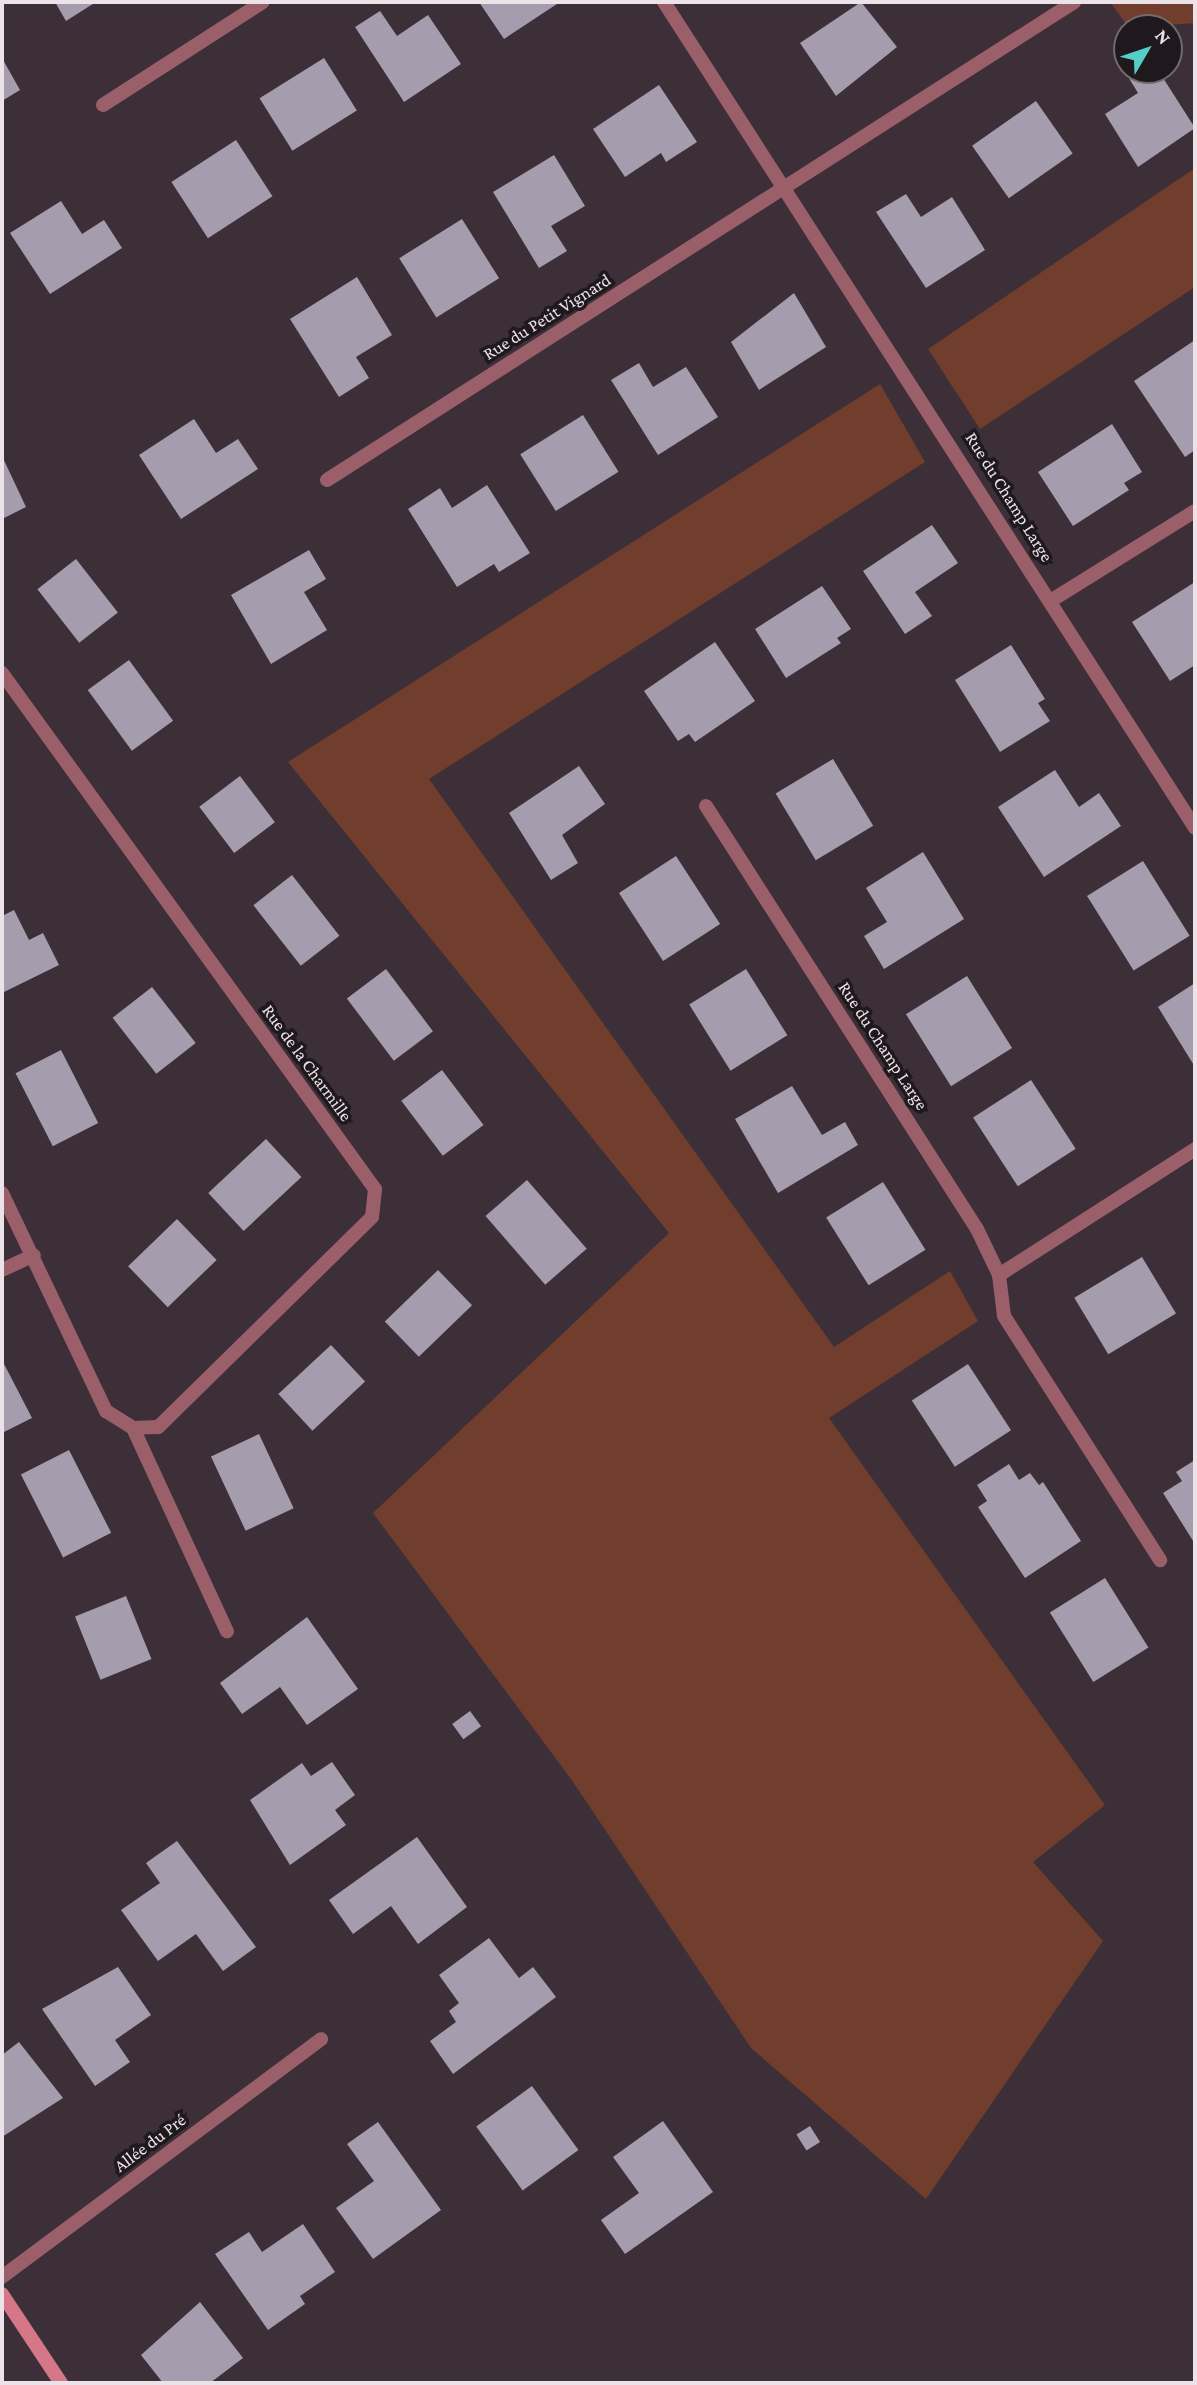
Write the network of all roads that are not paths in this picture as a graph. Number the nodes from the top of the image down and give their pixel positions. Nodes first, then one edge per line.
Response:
1 (263, 2) edge
2 (664, 2) edge
3 (1074, 2) edge
4 (103, 105) dead end
5 (788, 187) junction
6 (327, 480) dead end
7 (1195, 511) edge
8 (1052, 600) junction
9 (2, 673) edge
10 (706, 806) dead end
11 (1195, 828) edge
12 (1195, 1149) edge
13 (2, 1193) edge
14 (34, 1255) junction
15 (2, 1270) edge
16 (999, 1275) junction
17 (133, 1429) junction
18 (1160, 1560) dead end
19 (227, 1631) dead end
20 (321, 2039) dead end
21 (2, 2277) edge
22 (2, 2294) edge
23 (61, 2383) edge

1 - 4 street
2 - 5 street
3 - 5 street, Rue du Petit Vignard
5 - 6 street, Rue du Petit Vignard
5 - 8 street, Rue du Champ Large
7 - 8 street
8 - 11 street, Rue du Champ Large
9 - 17 street, Rue de la Charmille
10 - 16 street, Rue du Champ Large
12 - 16 street
13 - 14 street
14 - 15 street
14 - 17 street
16 - 18 street, Rue du Champ Large
17 - 19 street
20 - 21 street, Allée du Pré
22 - 23 street

